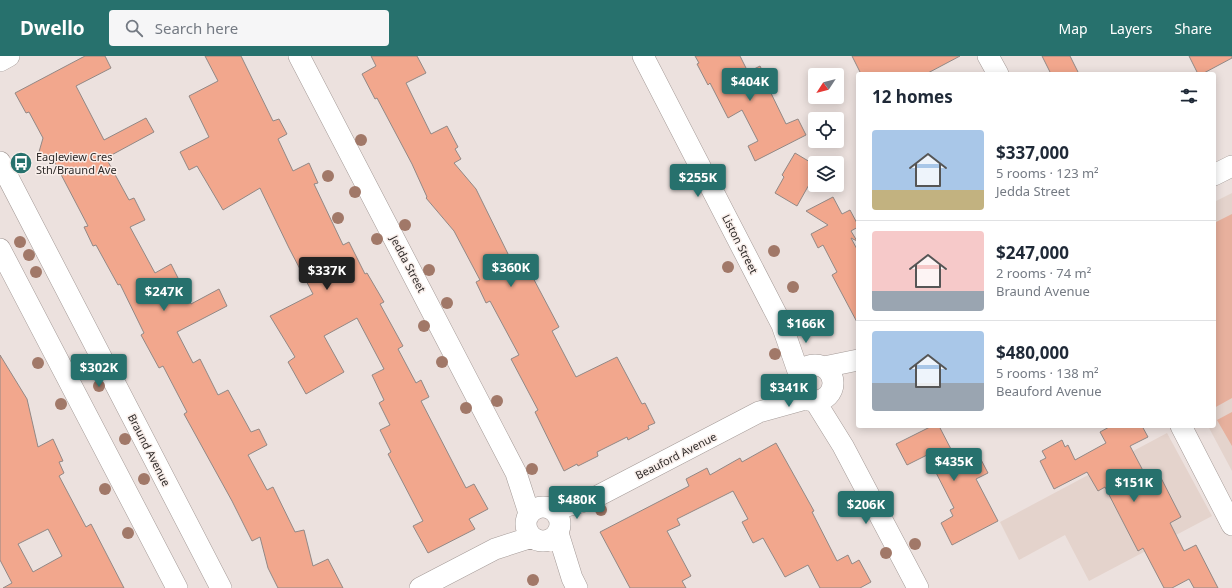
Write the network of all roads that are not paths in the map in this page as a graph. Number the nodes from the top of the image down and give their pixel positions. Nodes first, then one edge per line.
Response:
1 (9, 56) edge
2 (299, 56) edge
3 (643, 56) edge
4 (988, 56) edge
5 (0, 60) edge
6 (997, 72) edge
7 (0, 162) edge
8 (1232, 166) edge
9 (1216, 174) edge
10 (0, 249) edge
11 (856, 360) edge
12 (856, 367) edge
13 (808, 371) junction
14 (821, 395) junction
15 (759, 412) junction
16 (1182, 428) edge
17 (543, 523) junction
18 (1232, 524) edge
19 (575, 583) edge
20 (177, 588) edge
21 (221, 588) edge
22 (420, 588) edge
23 (918, 588) edge

1 - 5 street
2 - 17 street, Jedda Street
3 - 13 street, Liston Street
4 - 6 street
7 - 21 street, Braund Avenue
8 - 9 street
10 - 20 street
11 - 13 street, Beauford Avenue
12 - 14 street, Beauford Avenue
13 - 14 street
13 - 14 street
13 - 15 street, Beauford Avenue
14 - 15 street, Beauford Avenue
14 - 23 street
15 - 17 street, Beauford Avenue
16 - 18 street
17 - 19 street, Jedda Street
17 - 22 street, Beauford Avenue

